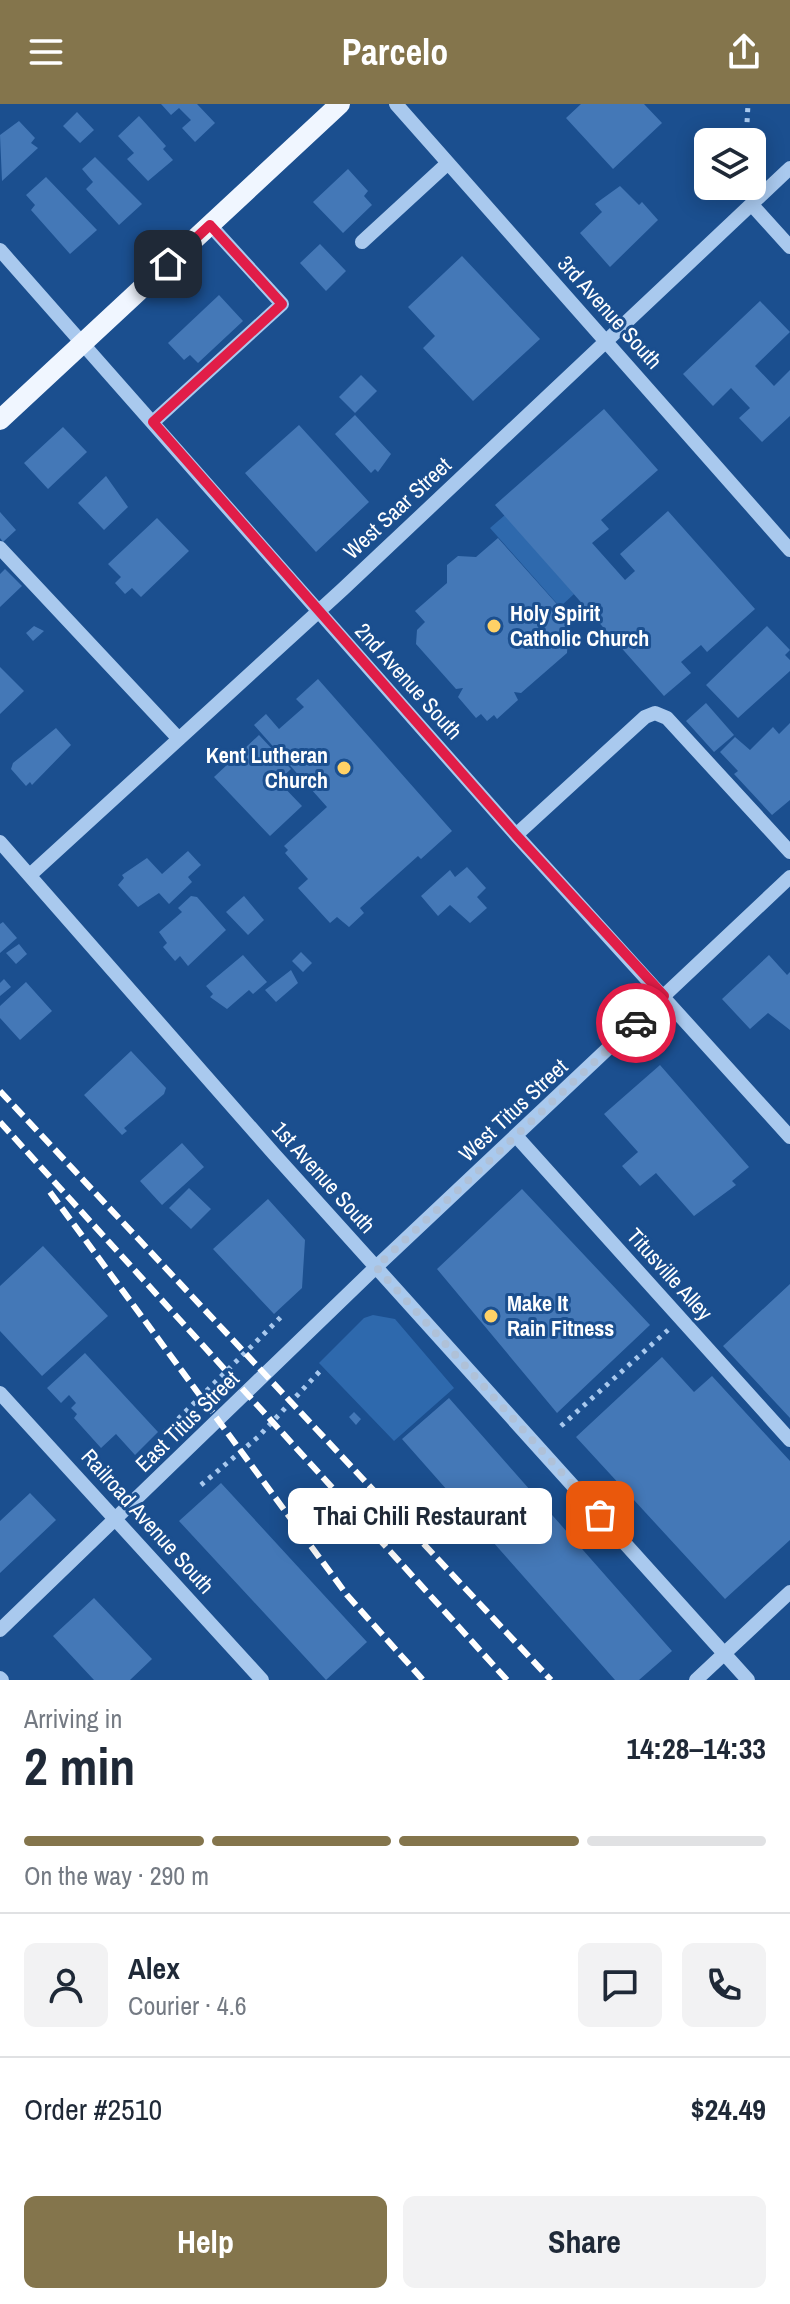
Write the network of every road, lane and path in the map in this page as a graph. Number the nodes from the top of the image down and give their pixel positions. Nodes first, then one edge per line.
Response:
1 (340, 104) edge
2 (396, 104) edge
3 (748, 104) edge
4 (747, 128) edge
5 (448, 163) junction
6 (790, 168) edge
7 (752, 205) junction
8 (210, 225) junction
9 (362, 242) dead end
10 (790, 247) edge
11 (0, 250) edge
12 (84, 342) junction
13 (607, 342) junction
14 (0, 420) edge
15 (153, 422) junction
16 (0, 548) edge
17 (790, 550) edge
18 (318, 612) junction
19 (179, 739) junction
20 (516, 835) junction
21 (0, 842) edge
22 (790, 852) edge
23 (30, 875) junction
24 (790, 877) edge
25 (664, 996) junction
26 (517, 1137) junction
27 (790, 1137) edge
28 (376, 1267) junction
29 (282, 1316) dead end
30 (681, 1319) junction
31 (321, 1370) dead end
32 (266, 1376) joint
33 (0, 1393) edge
34 (561, 1426) dead end
35 (164, 1433) dead end
36 (790, 1440) edge
37 (201, 1485) dead end
38 (117, 1518) junction
39 (790, 1592) edge
40 (0, 1630) edge
41 (724, 1653) junction
42 (262, 1680) edge
43 (696, 1680) edge
44 (748, 1680) edge

1 - 8 main road
2 - 5 street, 3rd Avenue South
3 - 4 path
5 - 9 street
5 - 13 street, 3rd Avenue South
6 - 7 street, West Saar Street
7 - 10 street
7 - 13 street, West Saar Street
8 - 12 main road
8 - 15 street
11 - 12 street, 2nd Avenue South
12 - 14 main road
12 - 15 street, 2nd Avenue South
13 - 17 street, 3rd Avenue South
13 - 18 street, West Saar Street
15 - 18 street, 2nd Avenue South
16 - 19 street
18 - 19 street, West Saar Street
18 - 20 street, 2nd Avenue South
19 - 23 street, West Saar Street
20 - 22 street
20 - 25 street, 2nd Avenue South
21 - 23 street, 1st Avenue South
23 - 28 street, 1st Avenue South
24 - 25 street, West Titus Street
25 - 26 street, West Titus Street
25 - 27 street, 2nd Avenue South
26 - 28 street, West Titus Street
26 - 30 street, Titusville Alley
28 - 32 street, West Titus Street
28 - 41 street, 1st Avenue South
29 - 35 path
30 - 34 path
30 - 36 street, Titusville Alley
31 - 37 path
32 - 38 street, East Titus Street
33 - 38 street, Railroad Avenue South
38 - 40 street, East Titus Street
38 - 42 street, Railroad Avenue South
39 - 41 street
41 - 43 street
41 - 44 street, 1st Avenue South

